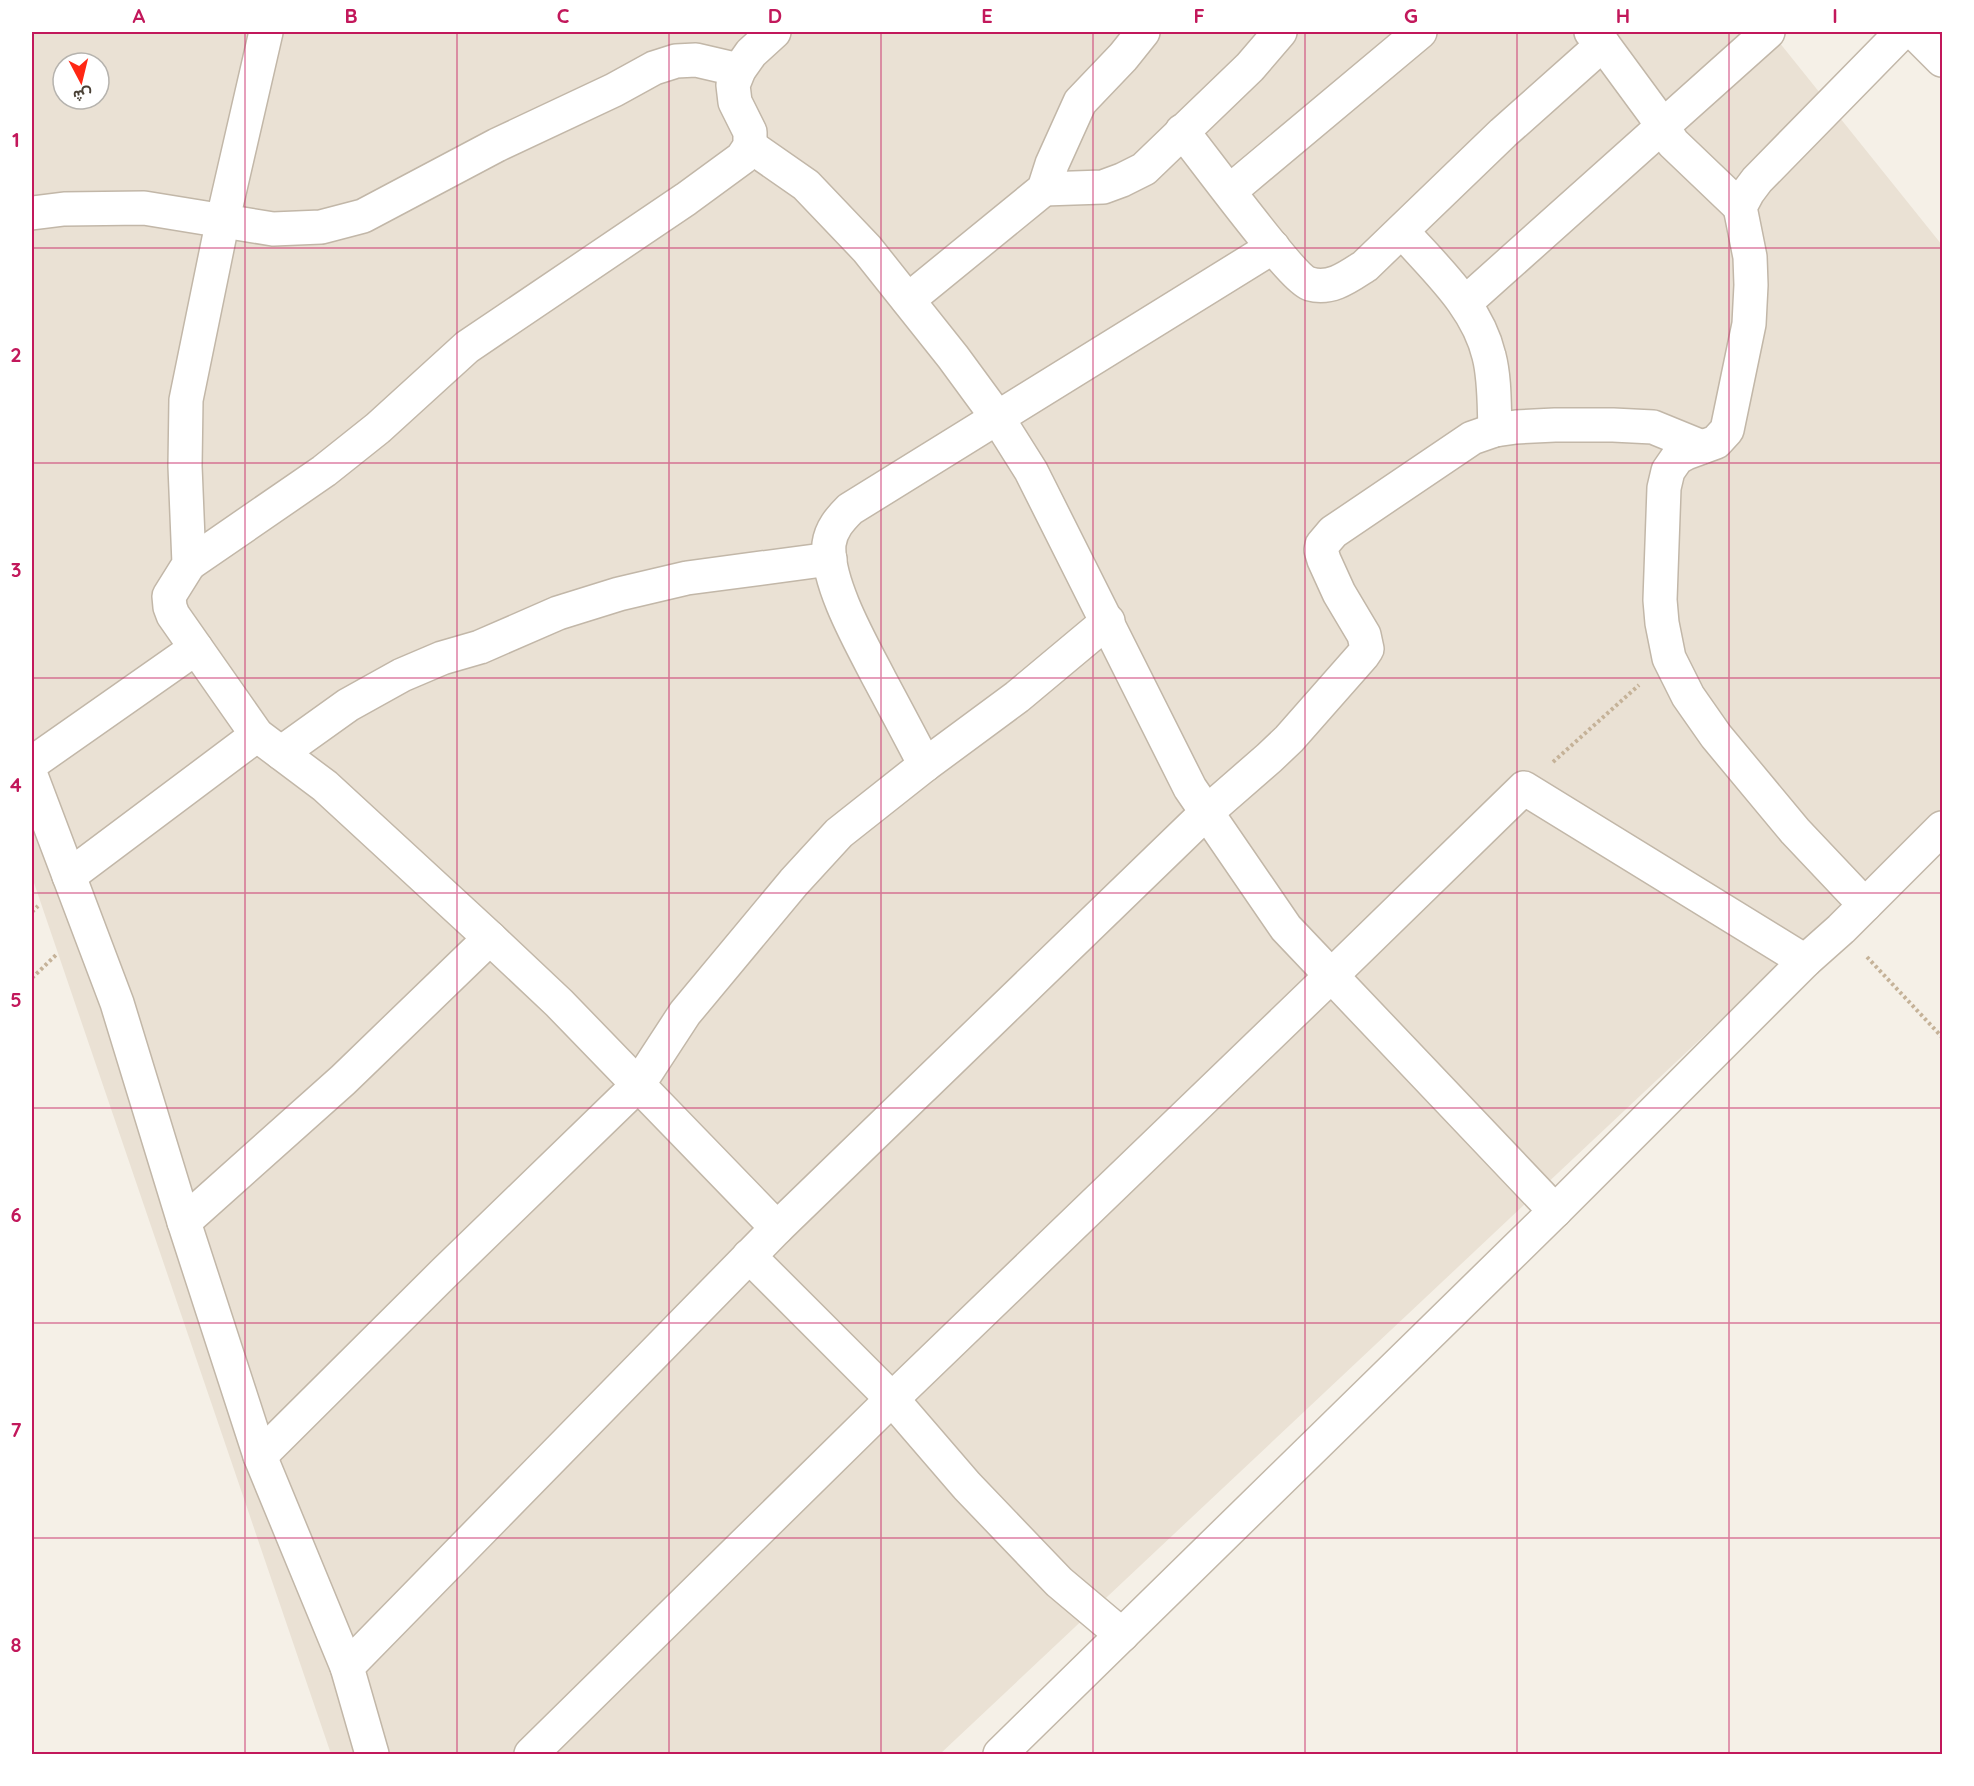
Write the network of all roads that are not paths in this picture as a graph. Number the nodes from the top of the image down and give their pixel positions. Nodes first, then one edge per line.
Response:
1 (266, 32) edge
2 (774, 32) edge
3 (1143, 32) edge
4 (1280, 32) edge
5 (1420, 32) edge
6 (1768, 32) edge
7 (1902, 32) edge
8 (1914, 32) edge
9 (1597, 38) edge
10 (1942, 60) edge
11 (739, 70) junction
12 (1661, 125) junction
13 (1182, 131) junction
14 (750, 146) junction
15 (1044, 189) junction
16 (1230, 191) junction
17 (1740, 207) junction
18 (32, 213) edge
19 (222, 219) junction
20 (1402, 231) junction
21 (1273, 247) junction
22 (908, 300) junction
23 (1465, 303) junction
24 (997, 417) junction
25 (1495, 430) junction
26 (1702, 447) junction
27 (830, 559) junction
28 (189, 564) junction
29 (1108, 621) junction
30 (196, 648) junction
31 (269, 744) junction
32 (32, 763) edge
33 (925, 765) junction
34 (32, 778) edge
35 (1207, 812) junction
36 (1942, 828) edge
37 (69, 876) junction
38 (1865, 905) junction
39 (490, 938) junction
40 (1805, 961) junction
41 (1332, 975) junction
42 (638, 1085) junction
43 (1556, 1211) junction
44 (184, 1222) junction
45 (777, 1228) junction
46 (749, 1256) junction
47 (892, 1399) junction
48 (260, 1456) junction
49 (1122, 1635) junction
50 (347, 1667) junction
51 (372, 1755) edge
52 (531, 1755) edge
53 (1000, 1755) edge

1 - 19 street
2 - 11 street
3 - 15 street
4 - 13 street
5 - 16 street
6 - 12 street
7 - 17 street
8 - 10 street
9 - 12 street
9 - 20 street
11 - 14 street
11 - 19 street
12 - 17 street
12 - 23 street
13 - 15 street
13 - 16 street
14 - 22 street
14 - 28 street
15 - 22 street
16 - 21 street
17 - 26 street
18 - 19 street
19 - 28 street
20 - 21 street
20 - 23 street
21 - 24 street
22 - 24 street
23 - 25 street
24 - 27 street
24 - 29 street
25 - 26 street
25 - 35 street
26 - 38 street
27 - 31 street
27 - 33 street
28 - 30 street
29 - 33 street
29 - 35 street
30 - 31 street
30 - 32 street
31 - 37 street
31 - 39 street
33 - 42 street
34 - 37 street
35 - 41 street
35 - 45 street
36 - 38 street
37 - 44 street
38 - 40 street
39 - 42 street
39 - 44 street
40 - 41 street
40 - 43 street
41 - 43 street
41 - 47 street
42 - 45 street
42 - 48 street
43 - 49 street
44 - 48 street
45 - 46 street
46 - 47 street
46 - 50 street
47 - 49 street
47 - 52 street
48 - 50 street
49 - 53 street
50 - 51 street

